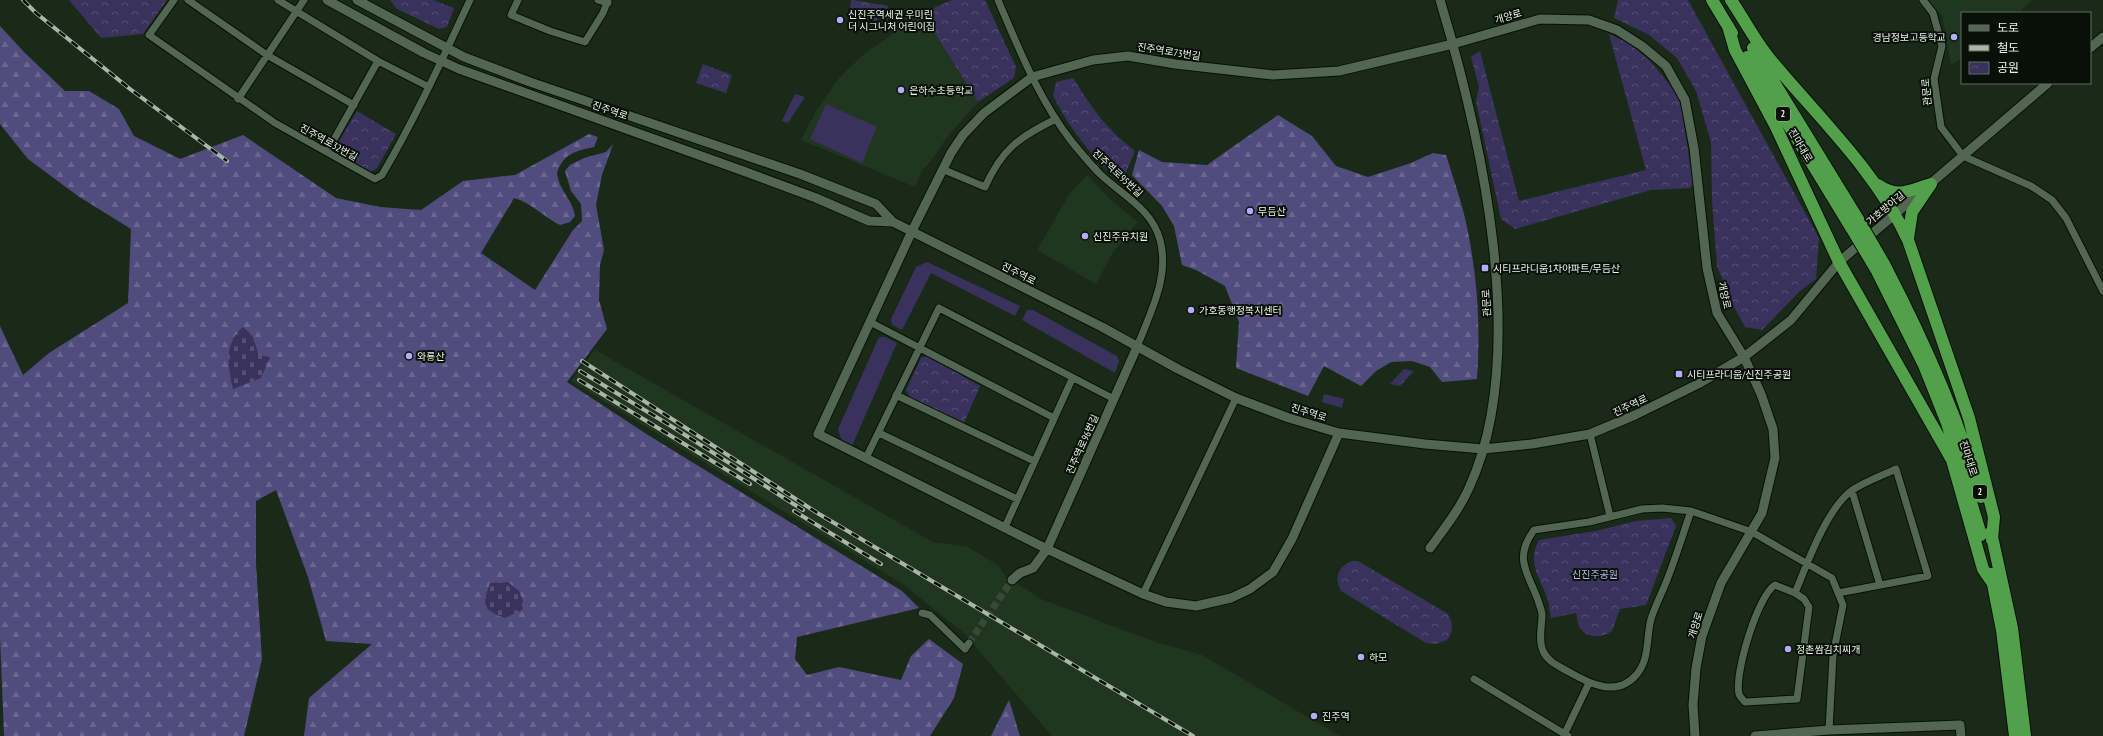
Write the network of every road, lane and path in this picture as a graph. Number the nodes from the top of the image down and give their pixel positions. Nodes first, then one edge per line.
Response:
1 (174, 0) edge
2 (188, 0) edge
3 (278, 0) edge
4 (304, 0) edge
5 (327, 0) edge
6 (358, 0) edge
7 (470, 0) edge
8 (518, 0) edge
9 (598, 0) edge
10 (998, 0) edge
11 (1440, 0) edge
12 (1712, 0) edge
13 (1723, 0) edge
14 (1732, 0) edge
15 (1923, 0) edge
16 (608, 2) edge
17 (297, 12) junction
18 (1728, 26) junction
19 (2103, 37) edge
20 (1453, 44) junction
21 (2091, 47) edge
22 (448, 49) junction
23 (267, 56) junction
24 (378, 61) junction
25 (442, 62) junction
26 (1032, 77) junction
27 (2047, 84) edge
28 (429, 87) junction
29 (238, 99) junction
30 (354, 105) junction
31 (1056, 120) junction
32 (327, 152) junction
33 (1963, 156) junction
34 (942, 169) junction
35 (1874, 182) junction
36 (1931, 184) junction
37 (1896, 214) junction
38 (893, 222) junction
39 (1856, 225) junction
40 (912, 231) junction
41 (1908, 240) junction
42 (1839, 262) junction
43 (1881, 267) junction
44 (2103, 291) edge
45 (870, 322) junction
46 (1137, 347) junction
47 (919, 348) junction
48 (1744, 357) junction
49 (1072, 379) junction
50 (896, 395) junction
51 (1236, 398) junction
52 (1114, 399) junction
53 (1054, 418) junction
54 (879, 433) junction
55 (1339, 433) junction
56 (1590, 434) junction
57 (1483, 449) junction
58 (866, 458) junction
59 (1034, 461) junction
60 (1852, 490) junction
61 (1017, 499) junction
62 (1691, 511) junction
63 (1610, 516) junction
64 (1005, 527) junction
65 (1752, 532) junction
66 (1992, 540) junction
67 (1430, 548) dead end
68 (1047, 549) junction
69 (1807, 563) junction
70 (1012, 580) tunnel mouth
71 (1992, 582) junction
72 (1880, 585) junction
73 (1795, 593) junction
74 (1838, 593) junction
75 (1143, 594) junction
76 (922, 613) dead end
77 (969, 643) dead end
78 (1474, 679) dead end
79 (1588, 683) junction
80 (1829, 730) junction
81 (1566, 735) edge
82 (1695, 736) edge
83 (1755, 736) edge
84 (1961, 736) edge
85 (2015, 736) edge
86 (2025, 736) edge

1 - 29 street, 진주역로32번길
2 - 23 street
3 - 17 street
4 - 17 street
5 - 25 street, 진주역로
6 - 22 street, 진주역로
7 - 22 street, 진주역로32번길
8 - 16 street
9 - 16 street
10 - 26 street, 진주역로95번길
11 - 20 street, 관문로
12 - 18 highway, 진마대로 / 2
13 - 39 highway, 진마대로 / 2
14 - 35 highway
15 - 33 street, 관문로
17 - 23 street
17 - 24 street
18 - 39 highway, 진마대로 / 2
18 - 42 highway
19 - 21 street
20 - 26 street, 진주역로73번길
20 - 48 street, 개양로
20 - 57 street, 관문로
22 - 25 street, 진주역로32번길
22 - 38 street, 진주역로
23 - 29 street
23 - 30 street
24 - 28 street
24 - 30 street
25 - 28 street, 진주역로32번길
25 - 38 street, 진주역로
26 - 31 street, 진주역로95번길
26 - 34 street, 진주역로73번길
27 - 33 street, 가호방아길
28 - 32 street, 진주역로32번길
29 - 32 street, 진주역로32번길
30 - 32 street
31 - 34 street
31 - 46 street, 진주역로95번길
33 - 36 street, 가호방아길
33 - 44 street
34 - 40 street, 진주역로73번길
35 - 36 highway
35 - 37 highway
36 - 37 street, 가호방아길
36 - 41 highway
37 - 41 highway
37 - 42 street, 가호방아길
38 - 40 street, 진주역로
39 - 43 highway, 2, bridge
40 - 45 street, 진주역로73번길
40 - 46 street, 진주역로
41 - 66 highway
42 - 48 street, 가호방아길
42 - 71 highway
43 - 66 highway, 진마대로 / 2
43 - 71 highway, 진마대로 / 2
45 - 47 street
45 - 58 street, 진주역로73번길
46 - 51 street, 진주역로
46 - 52 street, 진주역로96번길
47 - 49 street
47 - 50 street
47 - 53 street
48 - 56 street, 진주역로
48 - 65 street, 개양로
49 - 52 street
49 - 53 street
50 - 54 street
50 - 59 street
51 - 55 street, 진주역로
51 - 75 street
52 - 68 street, 진주역로96번길
53 - 59 street
54 - 58 street
54 - 61 street
55 - 57 street, 진주역로
55 - 75 street
56 - 57 street, 진주역로
56 - 63 street
57 - 67 street, 관문로
58 - 64 street
59 - 61 street
60 - 69 street
60 - 72 street
60 - 72 street
61 - 64 street
62 - 63 street
62 - 65 street
62 - 79 street
63 - 79 street
64 - 68 street
65 - 69 street
65 - 82 street, 개양로
66 - 86 highway, 진마대로 / 2
68 - 70 street, 진주역로96번길
68 - 75 street
69 - 73 street
69 - 74 street
71 - 85 highway, 진마대로 / 2
72 - 74 street
73 - 73 street
74 - 80 street
76 - 77 street
78 - 81 street
79 - 81 street
80 - 83 street
80 - 84 street

